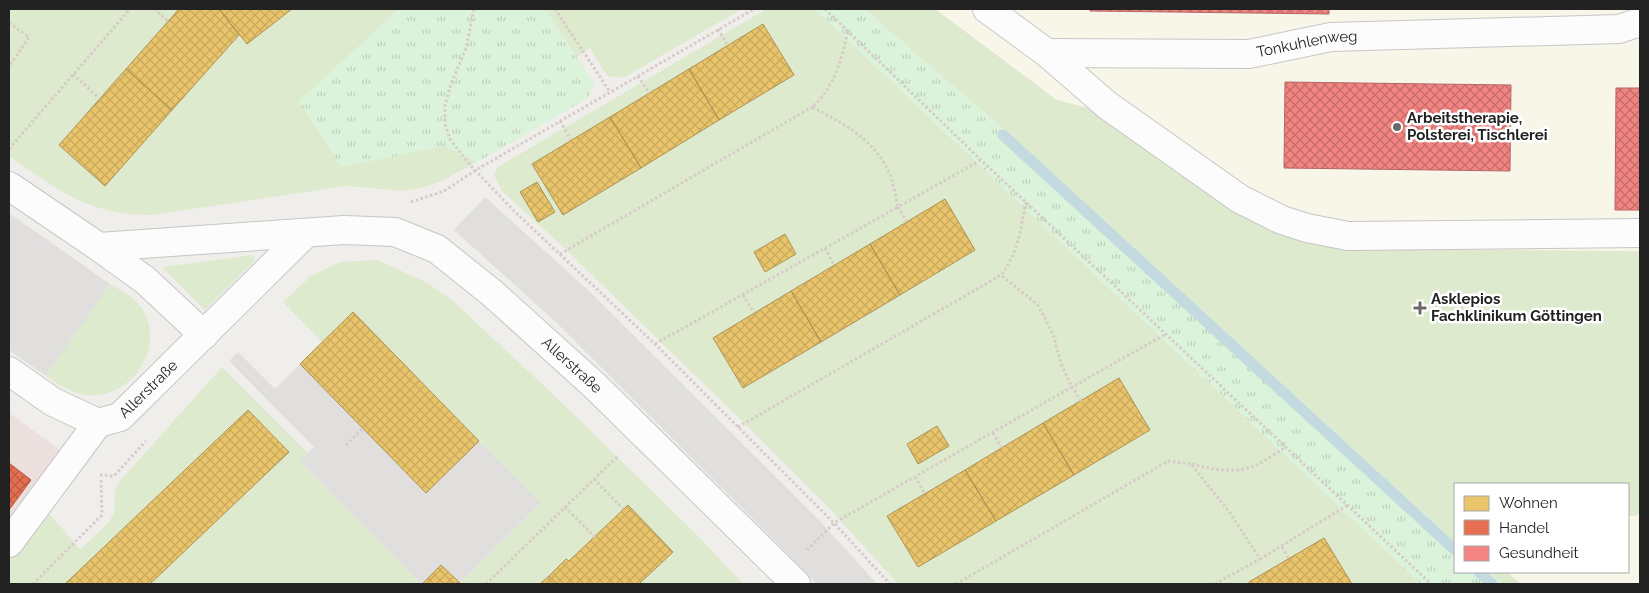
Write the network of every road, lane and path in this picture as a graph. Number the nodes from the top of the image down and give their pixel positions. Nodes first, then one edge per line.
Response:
1 (130, 9) edge
2 (154, 9) edge
3 (474, 9) edge
4 (555, 9) edge
5 (754, 9) edge
6 (825, 9) edge
7 (987, 9) edge
8 (168, 21) dead end
9 (1640, 22) edge
10 (9, 23) edge
11 (718, 29) junction
12 (848, 32) junction
13 (728, 46) dead end
14 (1047, 53) junction
15 (9, 67) edge
16 (73, 74) junction
17 (638, 76) junction
18 (610, 92) junction
19 (649, 93) dead end
20 (100, 99) dead end
21 (812, 107) junction
22 (560, 121) junction
23 (571, 140) dead end
24 (9, 149) edge
25 (981, 160) junction
26 (476, 170) junction
27 (9, 186) edge
28 (1026, 202) junction
29 (898, 208) junction
30 (907, 222) dead end
31 (395, 232) junction
32 (306, 233) junction
33 (1640, 233) edge
34 (99, 247) junction
35 (825, 248) junction
36 (560, 254) junction
37 (834, 265) dead end
38 (1001, 275) junction
39 (743, 295) junction
40 (754, 313) dead end
41 (1166, 334) junction
42 (204, 335) junction
43 (655, 344) junction
44 (9, 370) edge
45 (1072, 387) junction
46 (1080, 401) dead end
47 (98, 423) junction
48 (363, 428) dead end
49 (738, 428) junction
50 (642, 432) junction
51 (993, 433) junction
52 (147, 440) dead end
53 (346, 445) dead end
54 (1286, 447) junction
55 (1002, 448) dead end
56 (73, 456) junction
57 (1191, 464) junction
58 (103, 467) dead end
59 (100, 476) junction
60 (915, 477) junction
61 (594, 479) junction
62 (925, 494) dead end
63 (1348, 505) junction
64 (565, 507) junction
65 (623, 509) dead end
66 (834, 523) junction
67 (595, 537) dead end
68 (9, 543) edge
69 (1282, 547) junction
70 (1260, 559) junction
71 (1289, 559) dead end
72 (793, 580) edge
73 (33, 584) edge
74 (486, 584) edge
75 (890, 584) edge
76 (956, 584) edge
77 (1216, 584) edge
78 (1431, 584) edge

1 - 16 path
2 - 8 path
3 - 26 path
4 - 18 path
5 - 11 path
6 - 12 path
7 - 14 street
9 - 14 street, Tonkuhlenweg
10 - 15 path
11 - 13 path
11 - 17 path
12 - 21 path
12 - 25 path
14 - 33 street
16 - 20 path
16 - 24 path
17 - 18 path
17 - 19 path
18 - 22 path
21 - 29 path
21 - 36 path
22 - 23 path
22 - 26 path
25 - 28 path
25 - 29 path
26 - 31 path
26 - 36 path
27 - 34 street
28 - 38 path
28 - 41 path
29 - 30 path
29 - 35 path
31 - 32 street, Allerstraße
31 - 50 street, Allerstraße
32 - 34 street, Allerstraße
32 - 42 street, Allerstraße
34 - 42 street
35 - 37 path
35 - 39 path
36 - 43 path
38 - 45 path
38 - 49 path
39 - 40 path
39 - 43 path
41 - 45 path
41 - 54 path
42 - 47 street, Allerstraße
43 - 49 path
44 - 47 street
45 - 46 path
45 - 51 path
47 - 56 street
48 - 53 path
49 - 66 path
50 - 61 path
50 - 72 street, Allerstraße
51 - 55 path
51 - 60 path
52 - 59 path
54 - 57 path
54 - 63 path
56 - 59 path
56 - 68 street
57 - 70 path
57 - 76 path
58 - 59 path
59 - 73 path
60 - 62 path
60 - 66 path
61 - 64 path
61 - 65 path
63 - 69 path
63 - 78 path
64 - 67 path
64 - 74 path
66 - 72 path
66 - 75 path
69 - 70 path
69 - 71 path
70 - 77 path

